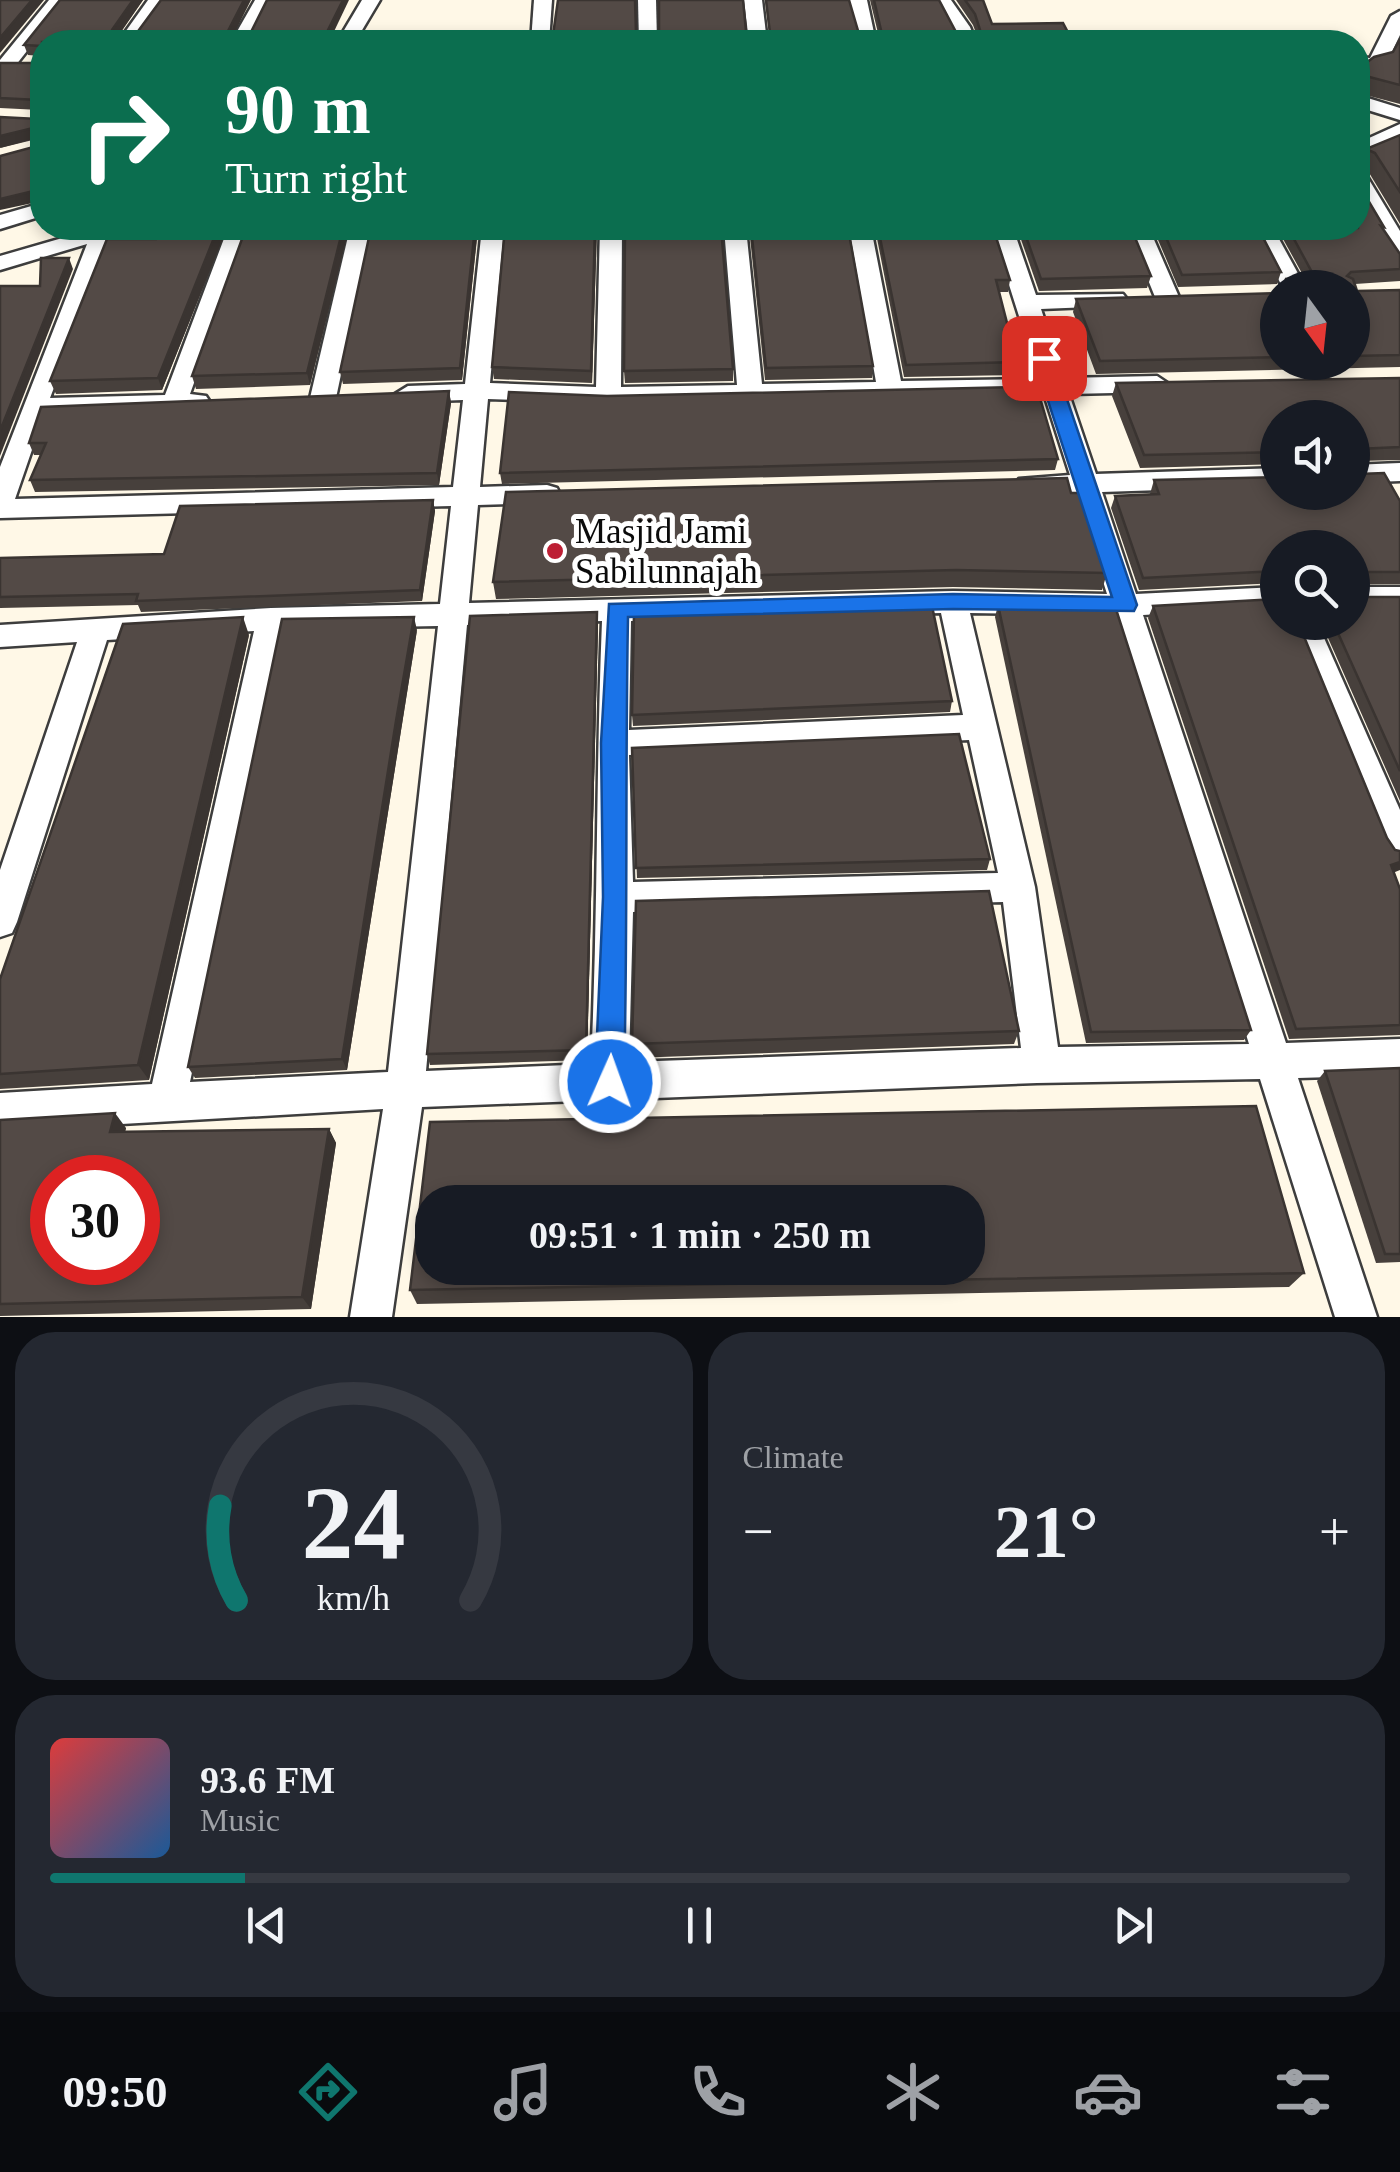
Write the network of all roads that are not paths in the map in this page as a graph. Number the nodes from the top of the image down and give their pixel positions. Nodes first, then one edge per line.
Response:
1 (58, 0) edge
2 (157, 0) edge
3 (264, 0) edge
4 (371, 0) edge
5 (542, 0) edge
6 (647, 0) edge
7 (754, 0) edge
8 (858, 0) edge
9 (942, 0) edge
10 (1400, 16) edge
11 (36, 30) edge
12 (136, 30) edge
13 (247, 30) edge
14 (353, 30) edge
15 (541, 30) edge
16 (648, 30) edge
17 (757, 30) edge
18 (864, 30) edge
19 (964, 30) edge
20 (30, 38) edge
21 (10, 66) edge
22 (1370, 66) edge
23 (1370, 105) edge
24 (1400, 114) edge
25 (1400, 130) edge
26 (1370, 145) edge
27 (1370, 198) edge
28 (30, 213) edge
29 (0, 222) edge
30 (79, 240) edge
31 (106, 240) edge
32 (235, 240) edge
33 (358, 240) edge
34 (492, 240) edge
35 (610, 240) edge
36 (736, 240) edge
37 (862, 240) edge
38 (1006, 240) edge
39 (1141, 240) edge
40 (1269, 240) edge
41 (1400, 250) edge
42 (0, 263) edge
43 (1285, 270) edge
44 (1026, 302) junction
45 (1187, 384) edge
46 (1052, 386) junction
47 (890, 389) junction
48 (750, 390) junction
49 (478, 391) junction
50 (381, 395) edge
51 (608, 395) junction
52 (323, 398) edge
53 (230, 401) edge
54 (175, 402) junction
55 (34, 407) junction
56 (1393, 472) edge
57 (1260, 478) edge
58 (1085, 484) junction
59 (1005, 486) edge
60 (565, 494) edge
61 (465, 495) junction
62 (1400, 502) edge
63 (0, 507) edge
64 (1370, 597) edge
65 (1400, 597) edge
66 (1260, 598) edge
67 (953, 602) junction
68 (1126, 605) junction
69 (617, 609) junction
70 (452, 613) junction
71 (271, 619) junction
72 (96, 630) junction
73 (0, 636) edge
74 (1310, 640) edge
75 (979, 727) junction
76 (613, 743) junction
77 (1400, 848) edge
78 (1018, 887) junction
79 (616, 897) junction
80 (0, 922) edge
81 (1400, 1057) edge
82 (1272, 1064) junction
83 (1042, 1065) junction
84 (610, 1082) junction
85 (405, 1090) junction
86 (167, 1101) junction
87 (0, 1112) edge
88 (371, 1317) edge
89 (1356, 1317) edge

1 - 11 street
2 - 12 street
3 - 13 street
4 - 14 street
5 - 15 street
6 - 16 street
7 - 17 street
8 - 18 street
9 - 19 street
10 - 22 street
20 - 21 street
23 - 24 street
25 - 26 street
27 - 41 street
28 - 29 street
30 - 42 street
31 - 55 street
32 - 54 street
33 - 52 street
34 - 49 street
35 - 51 street
36 - 48 street
37 - 47 street
38 - 44 street
39 - 44 street
40 - 43 street
44 - 46 street
45 - 46 street
46 - 47 street
46 - 58 street
47 - 48 street
48 - 51 street
49 - 50 street
49 - 51 street
49 - 61 street
53 - 54 street
54 - 55 street
55 - 63 street
56 - 62 street
57 - 58 street
58 - 59 street
58 - 68 street
60 - 61 street
61 - 63 street
61 - 70 street
64 - 65 street
66 - 68 street
67 - 68 street
67 - 69 street
67 - 75 street
68 - 82 street
69 - 70 street
69 - 76 street
70 - 71 street
70 - 85 street
71 - 72 street
71 - 86 street
72 - 73 street
72 - 80 street
74 - 77 street
75 - 76 street
75 - 78 street
76 - 79 street
78 - 79 street
78 - 83 street
79 - 84 street
81 - 82 street
82 - 83 street
82 - 89 street
83 - 84 street
84 - 85 street
85 - 86 street
85 - 88 street
86 - 87 street

